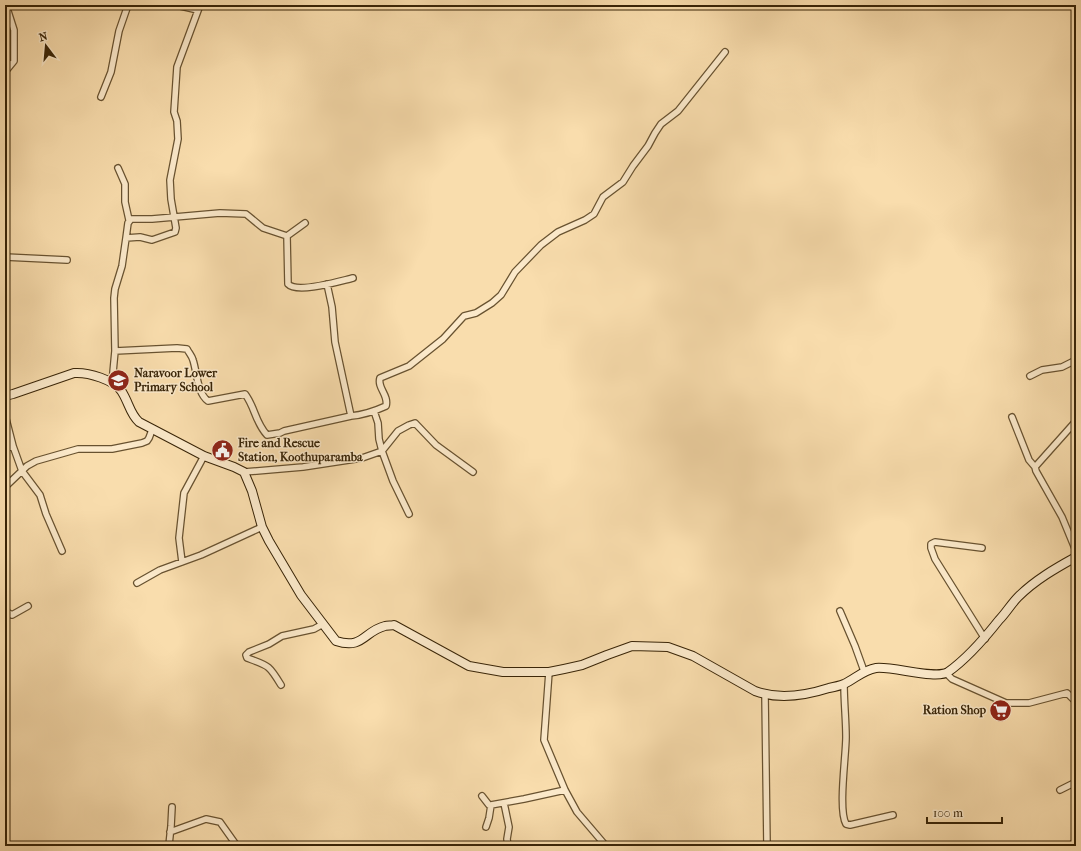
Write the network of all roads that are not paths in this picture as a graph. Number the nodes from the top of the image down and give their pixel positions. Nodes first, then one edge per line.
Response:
1 (6, 5) edge
2 (128, 5) edge
3 (176, 5) edge
4 (199, 8) edge
5 (724, 52) dead end
6 (5, 72) edge
7 (101, 97) dead end
8 (118, 168) dead end
9 (174, 217) junction
10 (129, 220) junction
11 (305, 223) dead end
12 (287, 236) junction
13 (126, 238) junction
14 (5, 258) edge
15 (67, 260) dead end
16 (353, 278) dead end
17 (328, 284) junction
18 (115, 351) junction
19 (1076, 360) edge
20 (1030, 376) dead end
21 (112, 383) junction
22 (5, 396) edge
23 (374, 411) junction
24 (5, 415) edge
25 (351, 416) junction
26 (1012, 417) dead end
27 (1076, 421) edge
28 (152, 430) junction
29 (13, 446) junction
30 (5, 448) edge
31 (382, 451) junction
32 (204, 456) junction
33 (1035, 467) junction
34 (22, 471) junction
35 (244, 472) junction
36 (473, 472) dead end
37 (5, 487) edge
38 (409, 514) dead end
39 (262, 527) junction
40 (982, 548) dead end
41 (62, 551) dead end
42 (1076, 551) edge
43 (1076, 557) edge
44 (182, 562) junction
45 (137, 583) dead end
46 (28, 606) dead end
47 (5, 611) edge
48 (840, 611) dead end
49 (323, 624) junction
50 (985, 639) junction
51 (864, 671) junction
52 (549, 672) junction
53 (946, 673) junction
54 (844, 684) junction
55 (281, 685) dead end
56 (765, 694) junction
57 (1076, 702) edge
58 (1076, 782) edge
59 (565, 790) junction
60 (1060, 790) dead end
61 (482, 796) dead end
62 (504, 803) junction
63 (491, 805) junction
64 (172, 807) dead end
65 (892, 815) dead end
66 (486, 827) dead end
67 (170, 832) junction
68 (1076, 843) edge
69 (167, 846) edge
70 (237, 846) edge
71 (508, 846) edge
72 (606, 846) edge
73 (767, 846) edge
74 (1067, 846) edge

1 - 6 street
2 - 7 street
3 - 4 street
4 - 9 street
5 - 23 street
8 - 10 street
9 - 10 street
9 - 12 street
9 - 13 street
10 - 13 street
11 - 12 street
12 - 17 street
13 - 18 street
14 - 15 street
16 - 17 street
17 - 25 street
18 - 21 street
18 - 25 street
19 - 20 street
21 - 22 main road
21 - 28 main road
23 - 25 street
23 - 31 street
24 - 29 street
26 - 33 street
27 - 33 street
28 - 32 main road
28 - 34 street
29 - 30 street
29 - 34 street
31 - 35 street
31 - 36 street
31 - 38 street
32 - 35 main road
32 - 44 street
33 - 42 street
34 - 37 street
34 - 41 street
35 - 39 main road
39 - 44 street
39 - 49 main road
40 - 50 street
43 - 50 main road
44 - 45 street
46 - 47 street
48 - 51 street
49 - 52 main road
49 - 55 street
50 - 53 main road
51 - 53 main road
51 - 54 main road
52 - 56 main road
52 - 59 street
53 - 57 street
54 - 56 main road
54 - 65 street
56 - 73 street
58 - 60 street
59 - 62 street
59 - 72 street
61 - 63 street
62 - 63 street
62 - 71 street
63 - 66 street
64 - 67 street
67 - 69 street
67 - 70 street
68 - 74 street

